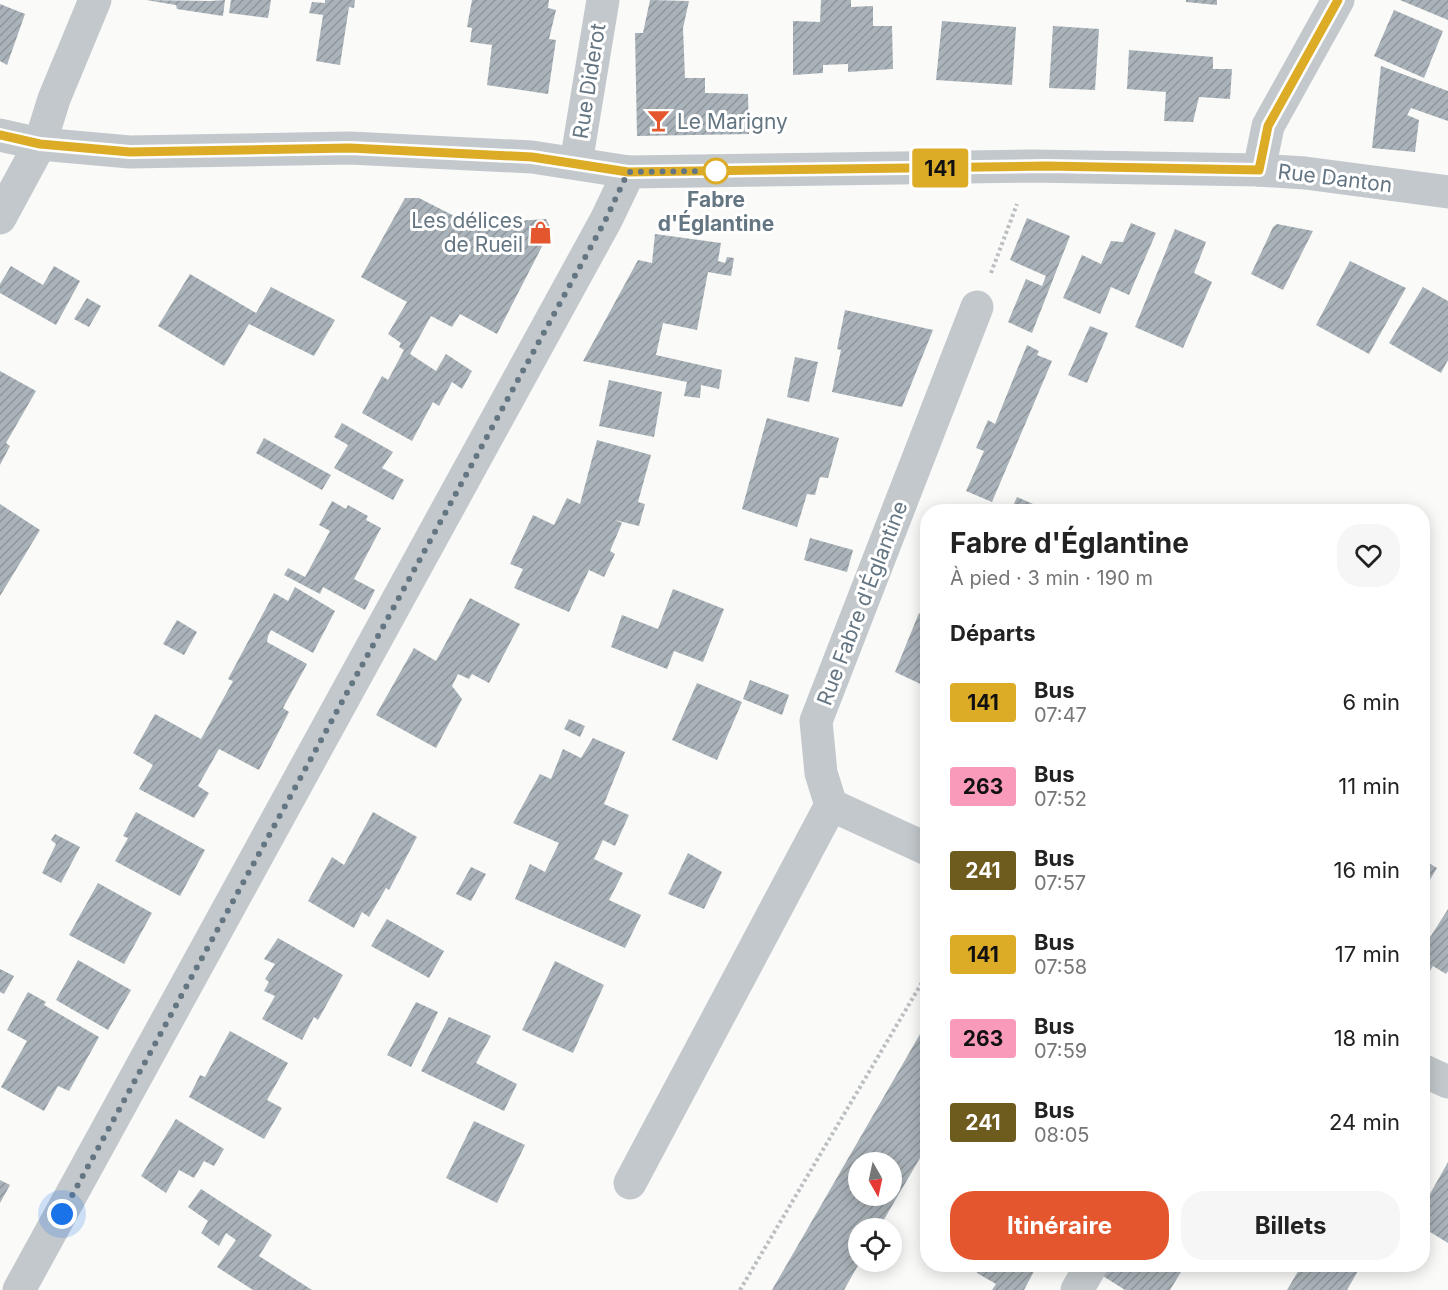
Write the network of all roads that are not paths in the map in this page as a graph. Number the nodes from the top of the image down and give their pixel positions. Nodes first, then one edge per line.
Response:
1 (95, 0) edge
2 (603, 0) edge
3 (1338, 0) edge
4 (0, 135) edge
5 (40, 144) junction
6 (576, 163) junction
7 (1259, 170) junction
8 (628, 172) junction
9 (1448, 192) edge
10 (0, 218) edge
11 (977, 307) road end
12 (831, 805) junction
13 (920, 846) edge
14 (1430, 1074) edge
15 (1448, 1082) edge
16 (630, 1183) dead end
17 (1087, 1272) edge
18 (19, 1290) edge
19 (1077, 1290) edge

1 - 5 street
2 - 6 street, Rue Diderot
3 - 7 street
4 - 5 street, Rue Danton
5 - 6 street, Rue Danton
5 - 10 street
6 - 8 street, Rue Danton
7 - 8 street, Rue Danton
7 - 9 street, Rue Danton
8 - 18 street
11 - 12 street, Rue Fabre d'Églantine
12 - 13 street
12 - 16 street
14 - 15 street
17 - 19 street

